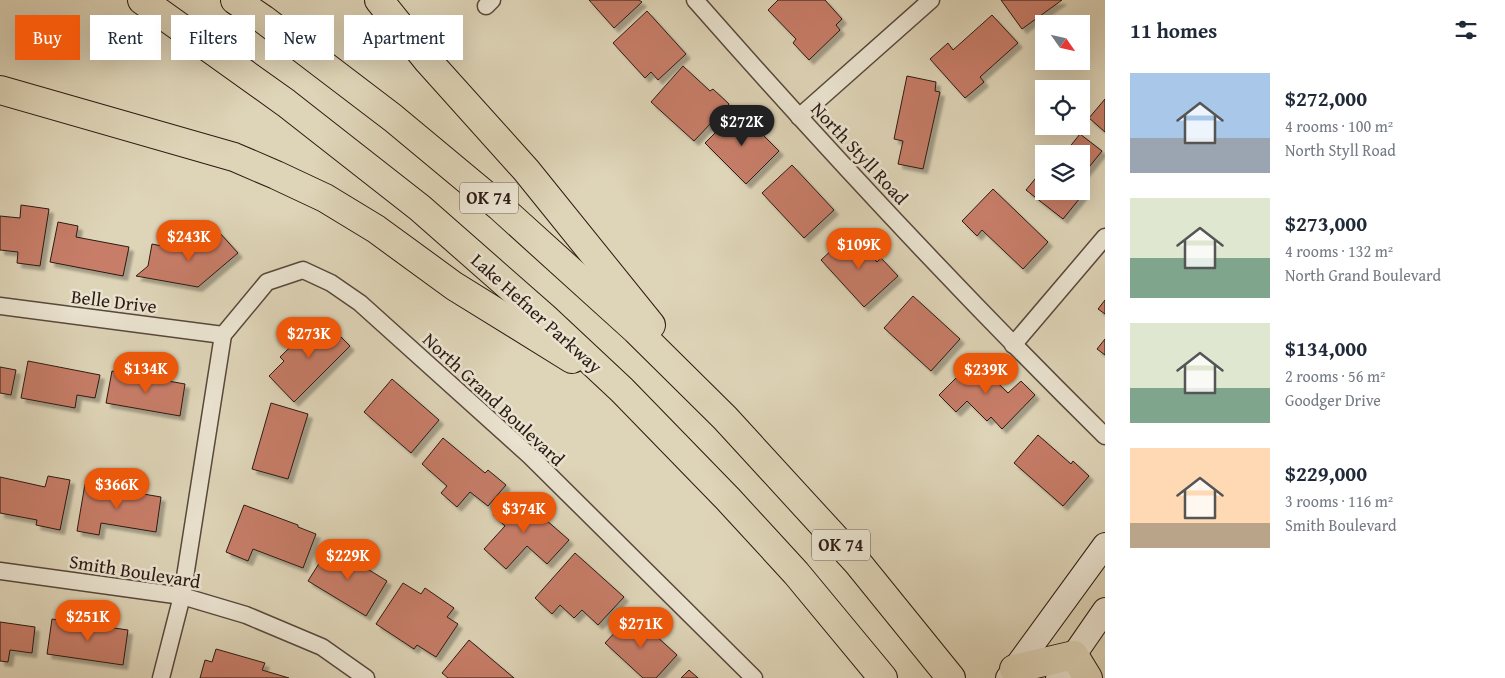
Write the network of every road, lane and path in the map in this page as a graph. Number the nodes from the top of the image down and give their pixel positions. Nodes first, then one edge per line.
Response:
1 (142, 0) edge
2 (235, 0) edge
3 (379, 0) edge
4 (695, 0) edge
5 (931, 0) edge
6 (0, 90) edge
7 (799, 117) junction
8 (1105, 236) edge
9 (0, 306) edge
10 (223, 335) junction
11 (1013, 345) junction
12 (622, 390) junction
13 (725, 418) junction
14 (1105, 436) edge
15 (1105, 545) edge
16 (0, 571) edge
17 (182, 596) junction
18 (1105, 610) edge
19 (1074, 655) junction
20 (1011, 674) edge
21 (161, 678) edge
22 (366, 678) edge
23 (754, 678) edge
24 (884, 678) edge
25 (951, 678) edge
26 (1058, 678) edge
27 (1088, 678) edge

1 - 12 highway, Lake Hefner Parkway / OK 74
2 - 13 highway, OK 74
3 - 13 highway
4 - 7 street, North Styll Road
5 - 7 street
6 - 12 highway
7 - 11 street, North Styll Road
8 - 11 street
9 - 10 street, Belle Drive
10 - 17 street
10 - 23 street, North Grand Boulevard
11 - 14 street, North Styll Road
12 - 24 highway, Lake Hefner Parkway / OK 74
13 - 25 highway, OK 74
15 - 20 main road
16 - 17 street, Smith Boulevard
17 - 21 street
17 - 22 street, Smith Boulevard
18 - 19 main road
19 - 20 highway
19 - 26 main road
19 - 27 highway

